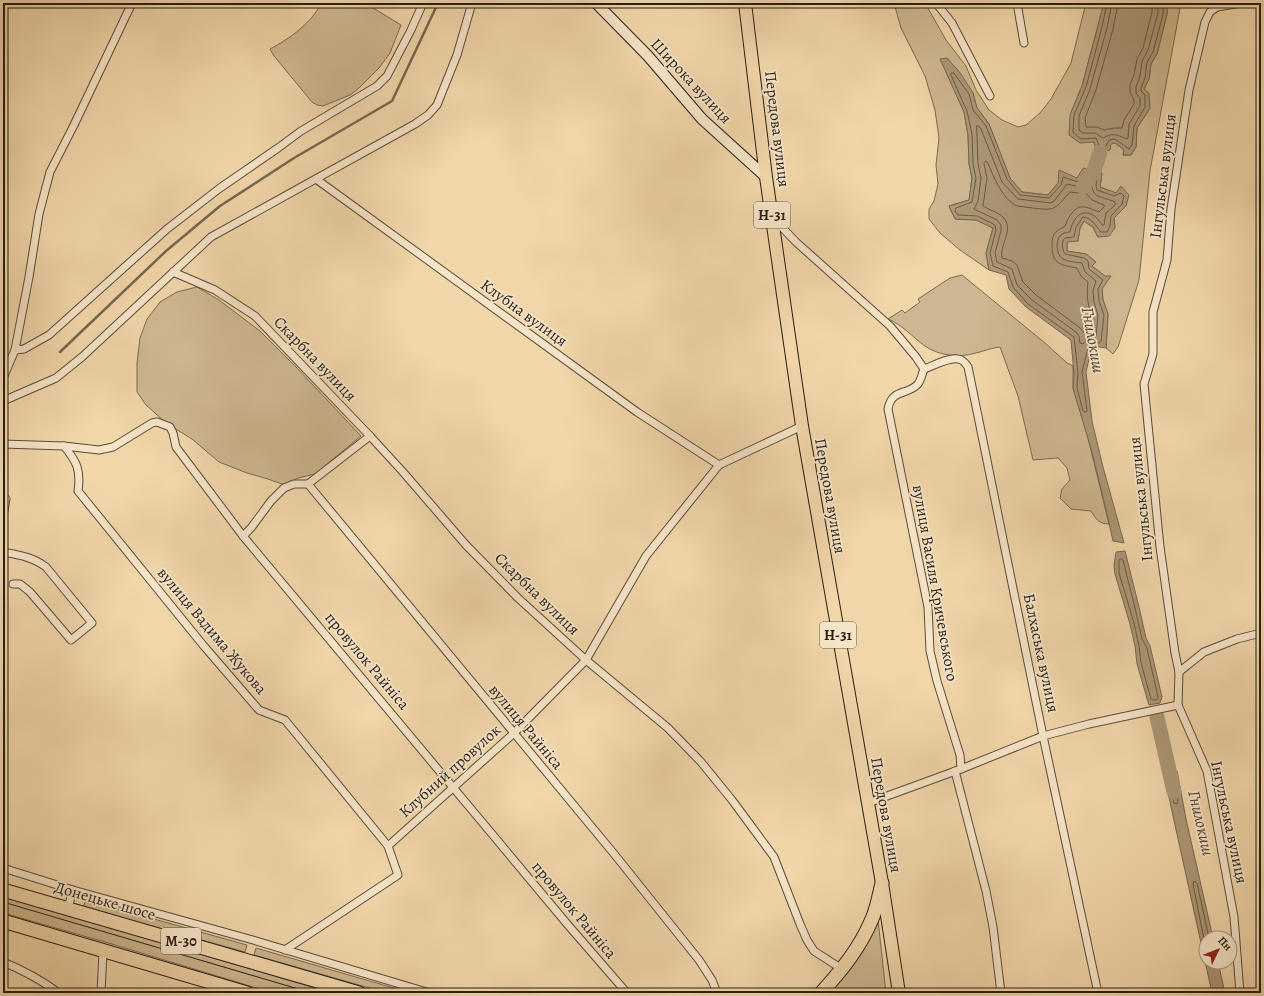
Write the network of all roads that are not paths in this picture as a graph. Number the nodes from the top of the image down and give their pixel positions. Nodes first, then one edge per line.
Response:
1 (132, 3) edge
2 (423, 3) edge
3 (472, 3) edge
4 (596, 3) edge
5 (745, 3) edge
6 (936, 3) edge
7 (1018, 3) edge
8 (1241, 3) edge
9 (1217, 5) edge
10 (1024, 43) dead end
11 (990, 96) dead end
12 (766, 177) junction
13 (316, 179) junction
14 (773, 218) junction
15 (173, 272) junction
16 (15, 350) junction
17 (924, 369) junction
18 (3, 378) edge
19 (3, 401) edge
20 (802, 426) junction
21 (370, 436) junction
22 (3, 444) edge
23 (64, 446) junction
24 (718, 465) junction
25 (308, 484) junction
26 (6, 499) dead end
27 (3, 516) edge
28 (243, 536) junction
29 (3, 552) edge
30 (13, 584) dead end
31 (1261, 633) edge
32 (586, 660) junction
33 (1179, 672) junction
34 (1178, 705) junction
35 (514, 734) junction
36 (1043, 736) junction
37 (958, 770) junction
38 (454, 787) junction
39 (868, 803) junction
40 (388, 846) junction
41 (3, 868) edge
42 (882, 883) junction
43 (3, 890) edge
44 (73, 890) junction
45 (68, 908) junction
46 (3, 921) edge
47 (286, 950) junction
48 (103, 952) junction
49 (3, 962) edge
50 (842, 969) junction
51 (59, 993) edge
52 (101, 993) edge
53 (247, 993) edge
54 (359, 993) edge
55 (430, 993) edge
56 (627, 993) edge
57 (717, 993) edge
58 (821, 993) edge
59 (899, 993) edge
60 (1001, 993) edge
61 (1098, 993) edge
62 (1240, 993) edge

1 - 16 street
2 - 16 street
3 - 13 street
4 - 12 main road, Широка вулиця
5 - 12 main road, Передова вулиця / Н-31
6 - 11 street
7 - 10 street
8 - 9 street
9 - 33 street, Інгульська вулиця
12 - 14 main road, Передова вулиця / Н-31
13 - 15 street
13 - 24 street, Клубна вулиця
14 - 17 street
14 - 20 main road, Передова вулиця / Н-31
15 - 19 street
15 - 21 street, Скарбна вулиця
16 - 18 street
17 - 36 street, Балхаська вулиця
17 - 37 street, вулиця Василя Кричевського
20 - 24 street, Клубний провулок
20 - 39 main road, Передова вулиця / Н-31
21 - 25 street
21 - 32 street, Скарбна вулиця
22 - 23 street
23 - 28 street, провулок Райніса
23 - 40 street, вулиця Вадима Жукова
24 - 32 street, Клубний провулок
25 - 28 street
25 - 35 street, вулиця Райніса
26 - 27 street
28 - 38 street, провулок Райніса
29 - 30 street
31 - 33 street
32 - 35 street, Клубний провулок
32 - 50 street, Скарбна вулиця
33 - 34 street, Інгульська вулиця
34 - 36 street
34 - 62 street, Інгульська вулиця
35 - 38 street, Клубний провулок
35 - 57 street, вулиця Райніса
36 - 37 street
36 - 61 street, Балхаська вулиця
37 - 39 street
37 - 60 street, вулиця Василя Кричевського
38 - 40 street, Клубний провулок
38 - 56 street, провулок Райніса
39 - 42 main road, Передова вулиця / Н-31
40 - 47 street, вулиця Вадима Жукова
41 - 44 street
42 - 50 highway
42 - 59 main road, Передова вулиця / Н-31
43 - 45 highway, Донецьке шосе / М-30
44 - 45 street
44 - 47 street
45 - 54 highway, Донецьке шосе / М-30
46 - 48 highway, М-30
47 - 55 street
48 - 52 street
48 - 53 highway, М-30
49 - 51 street
50 - 58 highway

